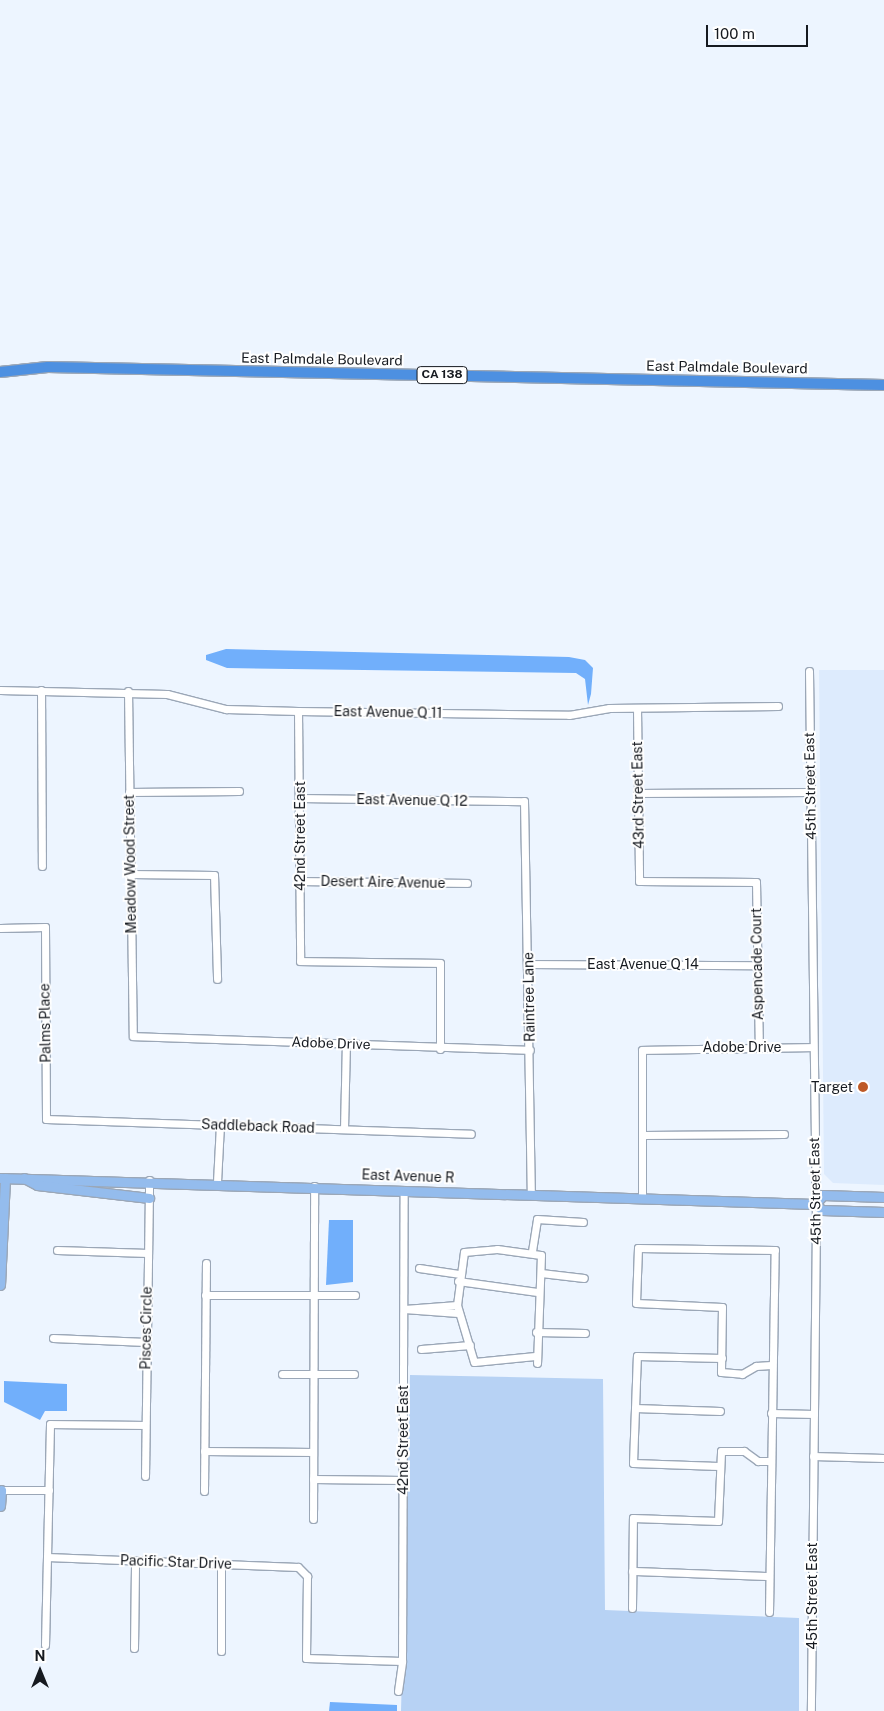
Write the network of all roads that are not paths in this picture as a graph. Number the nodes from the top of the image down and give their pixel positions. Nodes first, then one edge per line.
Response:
1 (0, 372) edge
2 (884, 385) edge
3 (809, 671) dead end
4 (0, 690) edge
5 (41, 690) junction
6 (128, 691) junction
7 (778, 706) dead end
8 (637, 708) junction
9 (298, 711) junction
10 (239, 791) dead end
11 (129, 792) junction
12 (810, 792) junction
13 (637, 793) junction
14 (300, 798) junction
15 (524, 801) joint
16 (42, 866) dead end
17 (130, 874) junction
18 (300, 881) junction
19 (756, 882) joint
20 (467, 883) dead end
21 (0, 928) edge
22 (529, 964) junction
23 (756, 965) junction
24 (217, 979) dead end
25 (133, 1036) joint
26 (346, 1044) junction
27 (760, 1047) junction
28 (813, 1047) junction
29 (440, 1049) junction
30 (530, 1050) junction
31 (46, 1119) joint
32 (220, 1125) junction
33 (344, 1129) junction
34 (471, 1134) dead end
35 (784, 1134) dead end
36 (643, 1135) junction
37 (22, 1177) junction
38 (2, 1178) edge
39 (149, 1180) junction
40 (217, 1182) junction
41 (314, 1186) junction
42 (404, 1190) junction
43 (531, 1194) junction
44 (884, 1197) edge
45 (148, 1198) junction
46 (642, 1199) junction
47 (815, 1204) junction
48 (884, 1212) edge
49 (583, 1222) dead end
50 (56, 1250) dead end
51 (532, 1251) junction
52 (148, 1253) junction
53 (206, 1263) dead end
54 (419, 1268) dead end
55 (541, 1273) junction
56 (458, 1277) junction
57 (584, 1278) dead end
58 (0, 1285) edge
59 (537, 1292) junction
60 (205, 1294) junction
61 (314, 1295) junction
62 (355, 1295) dead end
63 (457, 1305) junction
64 (404, 1309) junction
65 (458, 1313) junction
66 (536, 1332) junction
67 (585, 1333) dead end
68 (53, 1338) dead end
69 (146, 1342) junction
70 (470, 1345) junction
71 (421, 1349) dead end
72 (722, 1358) junction
73 (771, 1365) junction
74 (282, 1374) dead end
75 (314, 1374) junction
76 (354, 1374) dead end
77 (635, 1408) junction
78 (720, 1411) dead end
79 (771, 1413) junction
80 (814, 1414) junction
81 (144, 1425) junction
82 (204, 1451) junction
83 (313, 1452) junction
84 (813, 1456) junction
85 (884, 1458) edge
86 (771, 1461) junction
87 (720, 1466) junction
88 (145, 1476) dead end
89 (313, 1479) junction
90 (403, 1480) junction
91 (0, 1490) edge
92 (48, 1490) junction
93 (204, 1491) dead end
94 (0, 1506) edge
95 (313, 1519) dead end
96 (47, 1557) junction
97 (135, 1561) junction
98 (221, 1564) junction
99 (632, 1571) junction
100 (769, 1576) junction
101 (632, 1608) dead end
102 (769, 1612) dead end
103 (45, 1645) dead end
104 (134, 1648) dead end
105 (221, 1650) dead end
106 (402, 1661) junction
107 (398, 1691) dead end
108 (811, 1711) edge

1 - 2 highway, East Palmdale Boulevard / CA 138
3 - 12 street, 45th Street East
4 - 5 street, East Avenue Q 11
5 - 6 street, East Avenue Q 11
5 - 16 street
6 - 9 street, East Avenue Q 11
6 - 11 street, Meadow Wood Street
7 - 8 street, East Avenue Q 11
8 - 9 street, East Avenue Q 11
8 - 13 street, 43rd Street East
9 - 14 street, 42nd Street East
10 - 11 street
11 - 17 street, Meadow Wood Street
12 - 13 street
12 - 28 street, 45th Street East
13 - 19 street, 43rd Street East
14 - 15 street, East Avenue Q 12
14 - 18 street, 42nd Street East
15 - 22 street, Raintree Lane
17 - 24 street
17 - 25 street, Meadow Wood Street
18 - 20 street, Desert Aire Avenue
18 - 29 street, 42nd Street East
19 - 23 street, Aspencade Court
21 - 31 street, Palms Place
22 - 23 street, East Avenue Q 14
22 - 30 street, Raintree Lane
23 - 27 street, Aspencade Court
25 - 26 street, Adobe Drive
26 - 29 street, Adobe Drive
26 - 33 street
27 - 28 street, Adobe Drive
27 - 36 street, Adobe Drive
28 - 47 street, 45th Street East
29 - 30 street, Adobe Drive
30 - 43 street, Raintree Lane
31 - 32 street, Saddleback Road
32 - 33 street, Saddleback Road
32 - 40 street
33 - 34 street, Saddleback Road
35 - 36 street
36 - 46 street
37 - 38 main road, East Avenue R
37 - 39 main road, East Avenue R
37 - 45 main road
38 - 58 main road
39 - 40 main road, East Avenue R
39 - 45 street, Pisces Circle
40 - 41 main road, East Avenue R
41 - 42 main road, East Avenue R
41 - 61 street
42 - 43 main road, East Avenue R
42 - 64 street, 42nd Street East
43 - 46 main road, East Avenue R
44 - 47 main road, East Avenue R
45 - 52 street, Pisces Circle
46 - 47 main road, East Avenue R
47 - 48 main road, East Avenue R
47 - 80 street, 45th Street East
49 - 51 street
50 - 52 street
51 - 55 street
51 - 56 street
52 - 69 street, Pisces Circle
53 - 60 street
54 - 56 street
55 - 57 street
55 - 59 street
56 - 59 street
56 - 63 street
59 - 66 street
60 - 61 street
60 - 82 street
61 - 62 street
61 - 75 street
63 - 64 street
63 - 65 street
64 - 65 street
64 - 90 street, 42nd Street East
65 - 70 street
66 - 67 street
66 - 70 street
68 - 69 street
69 - 81 street, Pisces Circle
70 - 71 street
72 - 73 street
72 - 73 street
72 - 77 street
73 - 79 street
74 - 75 street
75 - 76 street
75 - 83 street
77 - 78 street
77 - 87 street
79 - 80 street
79 - 86 street
80 - 84 street, 45th Street East
81 - 88 street, Pisces Circle
81 - 92 street
82 - 83 street
82 - 93 street
83 - 89 street
84 - 85 street
84 - 108 street, 45th Street East
86 - 87 street
86 - 100 street
87 - 99 street
89 - 90 street
89 - 95 street
90 - 106 street, 42nd Street East
91 - 92 street
91 - 94 main road
92 - 96 street
96 - 97 street, Pacific Star Drive
96 - 103 street
97 - 98 street, Pacific Star Drive
97 - 104 street
98 - 105 street
98 - 106 street, Pacific Star Drive
99 - 100 street
99 - 101 street
100 - 102 street
106 - 107 street, 42nd Street East

